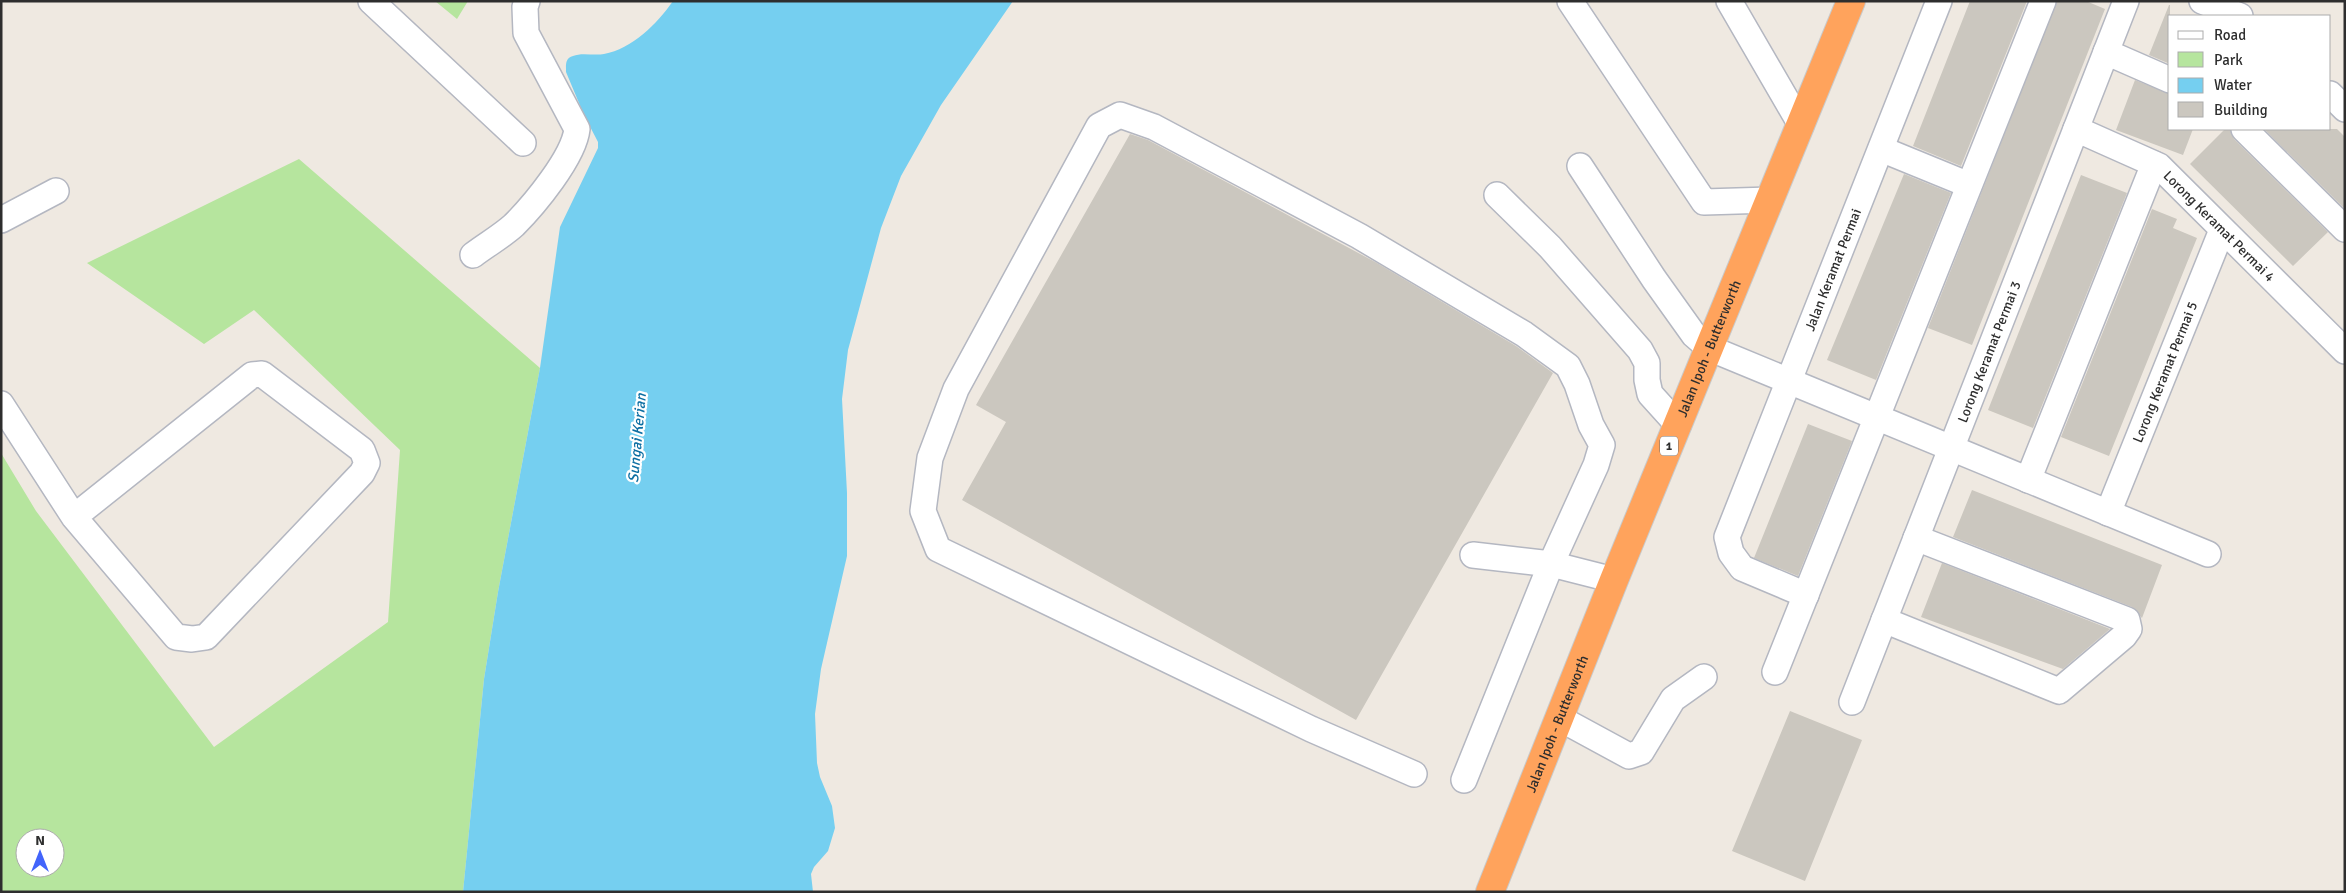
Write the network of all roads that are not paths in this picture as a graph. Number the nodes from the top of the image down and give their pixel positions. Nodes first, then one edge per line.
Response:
1 (371, 1) edge
2 (527, 1) edge
3 (1570, 1) edge
4 (1729, 1) edge
5 (1940, 1) edge
6 (2043, 1) edge
7 (2126, 1) edge
8 (2202, 1) edge
9 (1850, 2) edge
10 (2237, 15) edge
11 (2106, 52) junction
12 (2168, 79) edge
13 (2331, 95) edge
14 (2345, 109) edge
15 (1801, 125) junction
16 (2076, 128) junction
17 (2245, 130) edge
18 (523, 143) dead end
19 (1881, 149) junction
20 (2154, 164) junction
21 (1580, 166) dead end
22 (1969, 185) junction
23 (56, 191) dead end
24 (1497, 195) dead end
25 (1770, 200) junction
26 (1, 220) edge
27 (2345, 229) edge
28 (2222, 230) junction
29 (473, 255) dead end
30 (1709, 348) junction
31 (2345, 351) edge
32 (1789, 381) junction
33 (1, 404) edge
34 (1877, 417) junction
35 (1678, 425) junction
36 (1951, 448) junction
37 (2028, 480) junction
38 (2108, 513) junction
39 (74, 517) junction
40 (1916, 538) junction
41 (2208, 554) dead end
42 (1473, 555) dead end
43 (1551, 564) junction
44 (1614, 580) junction
45 (1806, 595) junction
46 (1884, 620) junction
47 (1775, 672) dead end
48 (1704, 677) dead end
49 (1852, 702) dead end
50 (1559, 718) junction
51 (1414, 774) dead end
52 (1464, 780) dead end
53 (1490, 892) edge

1 - 18 street
2 - 29 street
3 - 25 street
4 - 15 street
5 - 19 street, Jalan Keramat Permai
6 - 22 street
7 - 11 street, Lorong Keramat Permai 3
8 - 10 street
9 - 15 highway, Jalan Ipoh - Butterworth / 1
11 - 12 street
11 - 16 street, Lorong Keramat Permai 3
13 - 14 street
15 - 25 highway, Jalan Ipoh - Butterworth / 1
16 - 20 street, Lorong Keramat Permai 4
16 - 36 street, Lorong Keramat Permai 3
17 - 27 street
19 - 22 street
19 - 32 street, Jalan Keramat Permai
20 - 28 street, Lorong Keramat Permai 4
20 - 37 street
21 - 30 street
22 - 34 street
23 - 26 street
24 - 35 street
25 - 30 highway, Jalan Ipoh - Butterworth / 1
28 - 31 street, Lorong Keramat Permai 4
28 - 38 street, Lorong Keramat Permai 5
30 - 32 street
30 - 35 highway, Jalan Ipoh - Butterworth / 1
32 - 34 street
32 - 45 street, Jalan Keramat Permai
33 - 39 street
34 - 36 street
34 - 45 street
35 - 44 highway, Jalan Ipoh - Butterworth / 1
36 - 37 street
36 - 40 street, Lorong Keramat Permai 3
37 - 38 street
38 - 41 street
39 - 39 street
40 - 46 street, Lorong Keramat Permai 3
40 - 46 street
42 - 43 street
43 - 44 street
43 - 51 street
43 - 52 street
44 - 50 highway, Jalan Ipoh - Butterworth / 1
45 - 47 street
46 - 49 street, Lorong Keramat Permai 3
48 - 50 street
50 - 53 highway, Jalan Ipoh - Butterworth / 1

